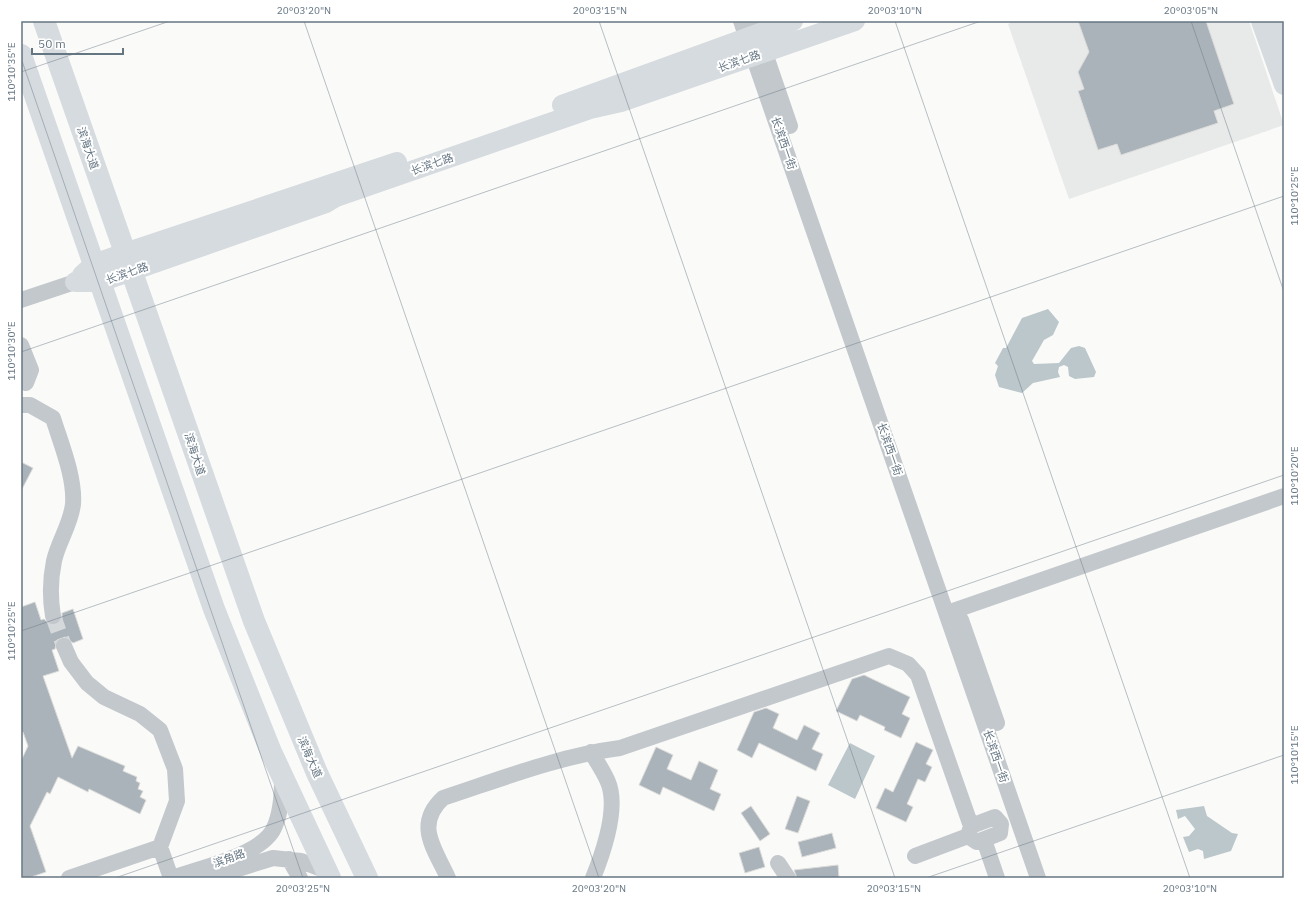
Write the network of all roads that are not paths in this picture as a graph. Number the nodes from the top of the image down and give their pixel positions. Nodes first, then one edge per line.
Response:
1 (44, 21) edge
2 (793, 21) edge
3 (856, 21) edge
4 (1261, 21) edge
5 (1270, 21) edge
6 (1277, 21) edge
7 (750, 28) edge
8 (1284, 52) edge
9 (759, 54) junction
10 (21, 55) edge
11 (1284, 60) edge
12 (1284, 85) edge
13 (128, 262) junction
14 (97, 273) junction
15 (75, 282) joint
16 (21, 300) edge
17 (21, 345) edge
18 (23, 381) edge
19 (25, 405) edge
20 (1284, 496) edge
21 (952, 611) junction
22 (53, 616) tunnel mouth
23 (64, 646) tunnel mouth
24 (591, 752) junction
25 (282, 776) junction
26 (1017, 818) junction
27 (1001, 824) junction
28 (969, 831) junction
29 (984, 840) junction
30 (160, 847) junction
31 (915, 856) dead end
32 (289, 859) junction
33 (778, 863) dead end
34 (329, 875) edge
35 (68, 878) edge
36 (171, 878) edge
37 (210, 878) edge
38 (300, 878) edge
39 (368, 878) edge
40 (448, 878) edge
41 (593, 878) edge
42 (788, 878) edge
43 (997, 878) edge
44 (1038, 878) edge
45 (1049, 878) edge

1 - 13 highway, 滨海大道
2 - 7 main road, 长滨七路
3 - 9 main road, 长滨七路
4 - 12 main road
5 - 11 main road
6 - 8 main road
7 - 9 street, 长滨西一街
7 - 13 main road, 长滨七路
9 - 13 main road, 长滨七路
9 - 21 street, 长滨西一街
10 - 14 highway
13 - 14 main road, 长滨七路
13 - 39 highway, 滨海大道
14 - 15 main road, 长滨七路
14 - 25 highway
15 - 16 street
17 - 18 street
18 - 19 street
19 - 22 street
20 - 21 street
21 - 26 street, 长滨西一街
21 - 45 street, 长滨西一街
23 - 30 street
24 - 28 street
24 - 40 street
24 - 41 street
25 - 34 highway
25 - 36 street, 滨角路
26 - 27 street
26 - 44 street, 长滨西一街
27 - 28 street
27 - 29 street
28 - 29 street
28 - 31 street
29 - 43 street
30 - 35 street
30 - 36 street
32 - 34 street, 滨角路
32 - 37 street, 滨角路
32 - 38 street
33 - 42 street

